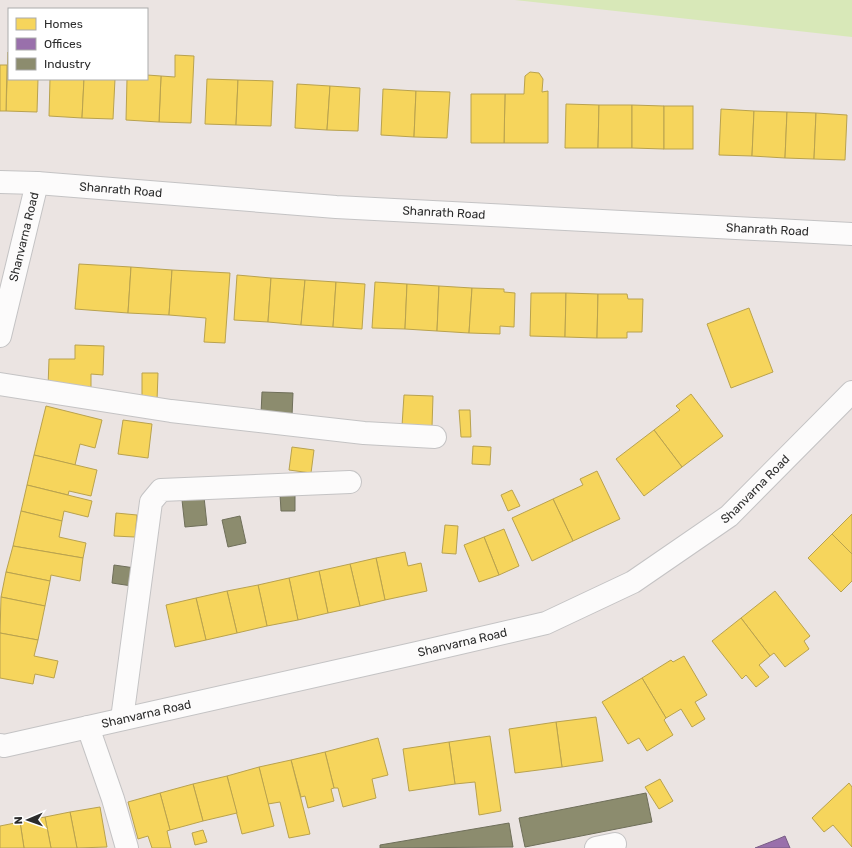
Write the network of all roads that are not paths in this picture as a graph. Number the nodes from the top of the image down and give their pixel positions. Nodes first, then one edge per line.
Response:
1 (0, 182) edge
2 (37, 183) junction
3 (852, 234) edge
4 (0, 336) edge
5 (0, 384) edge
6 (852, 392) edge
7 (435, 437) dead end
8 (350, 482) dead end
9 (122, 719) junction
10 (88, 727) junction
11 (0, 745) edge
12 (127, 848) edge

1 - 2 street, Shanrath Road
2 - 3 street, Shanrath Road
2 - 4 street, Shanvarna Road
5 - 7 street
6 - 9 street, Shanvarna Road
8 - 9 street
9 - 10 street, Shanvarna Road
10 - 11 street, Shanvarna Road
10 - 12 street

